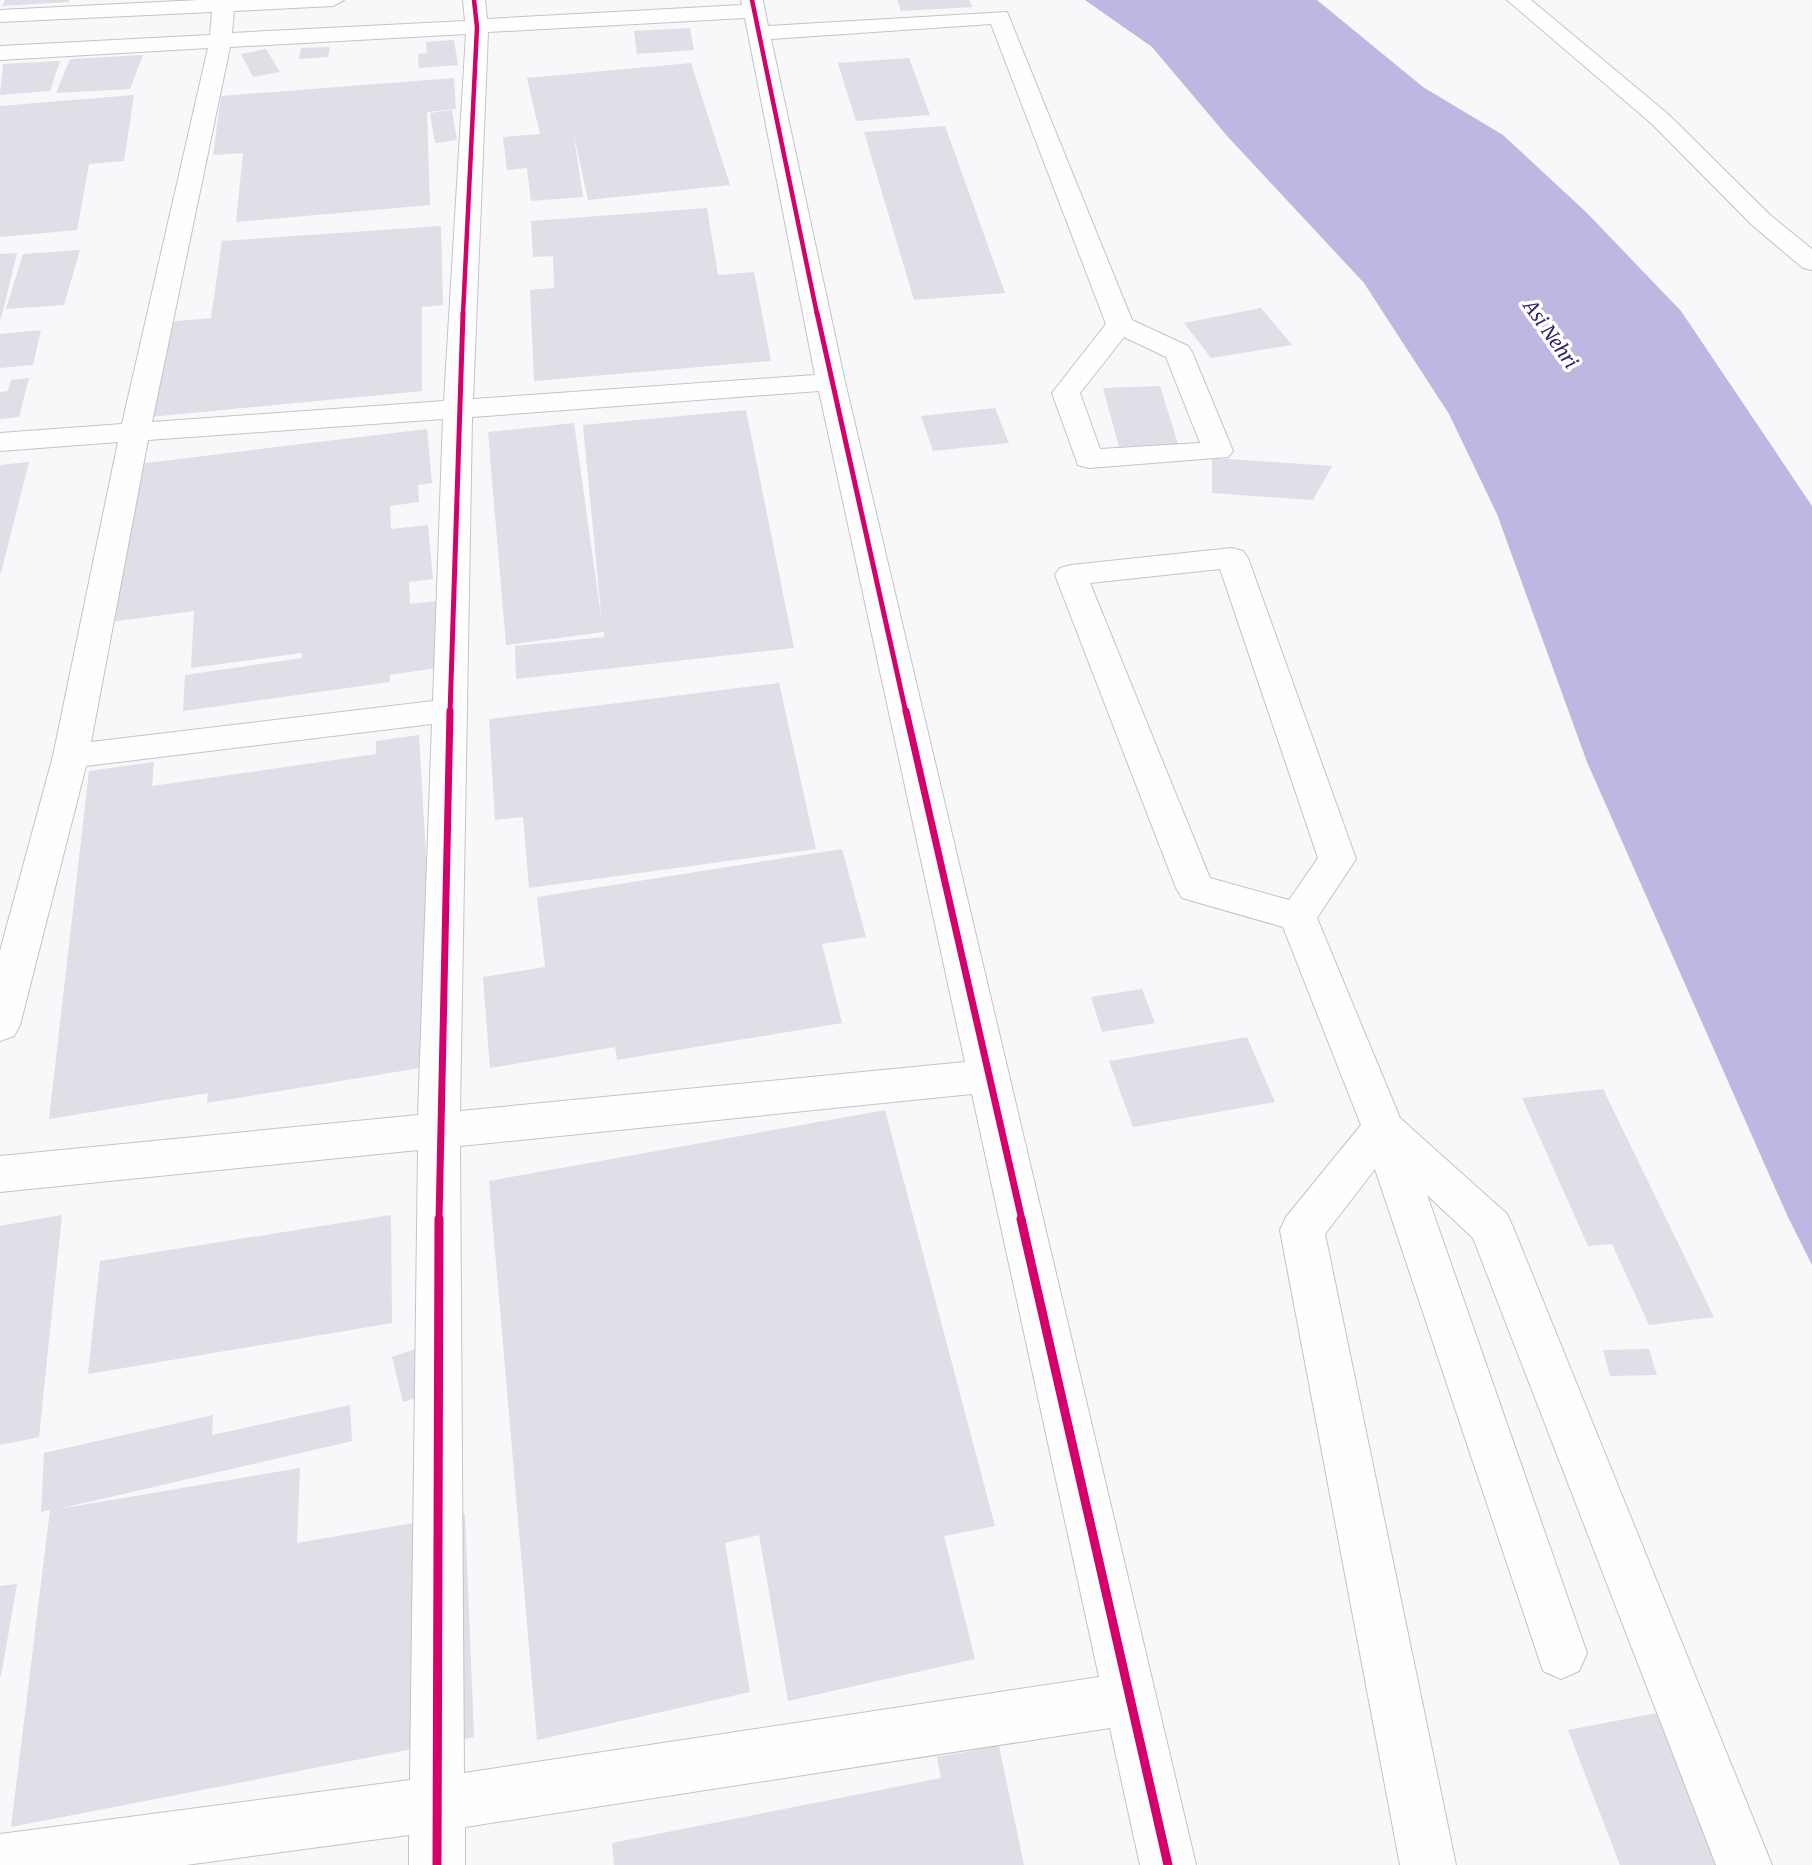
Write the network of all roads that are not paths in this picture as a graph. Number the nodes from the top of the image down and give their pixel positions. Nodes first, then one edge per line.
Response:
1 (333, 0) edge
2 (1518, 0) edge
3 (223, 3) edge
4 (996, 9) edge
5 (476, 13) edge
6 (755, 15) edge
7 (0, 16) edge
8 (220, 41) junction
9 (0, 53) edge
10 (1812, 262) edge
11 (1120, 325) junction
12 (831, 382) junction
13 (458, 409) junction
14 (135, 432) junction
15 (0, 442) edge
16 (452, 710) junction
17 (71, 756) junction
18 (1298, 917) junction
19 (0, 1026) edge
20 (990, 1076) junction
21 (1382, 1128) junction
22 (439, 1130) junction
23 (0, 1174) edge
24 (1561, 1653) dead end
25 (1130, 1699) junction
26 (439, 1804) junction
27 (0, 1862) edge
28 (437, 1865) edge
29 (1168, 1865) edge
30 (1428, 1865) edge
31 (1744, 1865) edge

1 - 3 street
2 - 10 street
3 - 7 street
3 - 8 street
4 - 6 street
4 - 11 street
5 - 6 street
5 - 8 street
5 - 13 street
6 - 12 street
8 - 9 street
8 - 14 street
11 - 11 street
12 - 13 street
12 - 20 street
13 - 14 street
13 - 16 street
14 - 15 street
14 - 17 street
16 - 17 street
16 - 22 street
17 - 19 street
18 - 18 street
18 - 21 street
20 - 22 street
20 - 25 street
21 - 24 street
21 - 30 street
21 - 31 street
22 - 23 street
22 - 26 street
25 - 26 street
25 - 29 street
26 - 27 street
26 - 28 street

